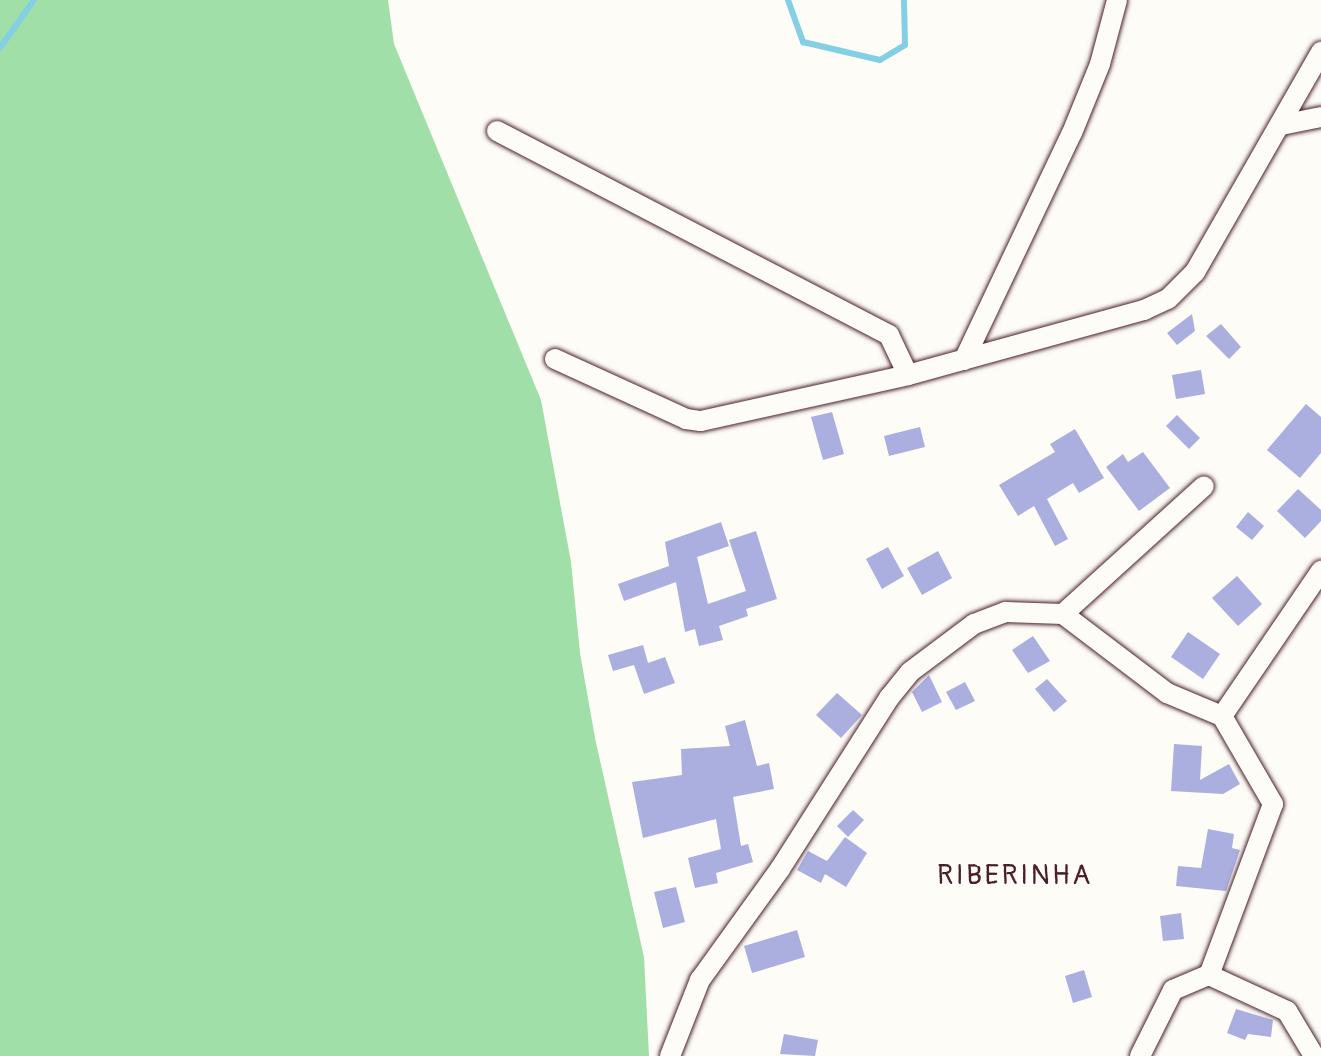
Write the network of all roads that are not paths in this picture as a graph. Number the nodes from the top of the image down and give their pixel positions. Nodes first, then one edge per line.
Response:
1 (1117, 0) edge
2 (1321, 52) edge
3 (1321, 117) edge
4 (1281, 125) junction
5 (496, 131) dead end
6 (555, 359) dead end
7 (964, 360) junction
8 (908, 375) junction
9 (1204, 486) dead end
10 (1321, 570) edge
11 (1062, 614) junction
12 (1222, 716) junction
13 (1209, 976) junction
14 (670, 1056) edge
15 (1140, 1056) edge
16 (1314, 1056) edge

1 - 7 street
2 - 4 street
3 - 4 street
4 - 7 street
5 - 8 street
6 - 8 street
7 - 8 street
9 - 11 street
10 - 12 street
11 - 12 street
11 - 14 street
12 - 13 street
13 - 15 street
13 - 16 street

